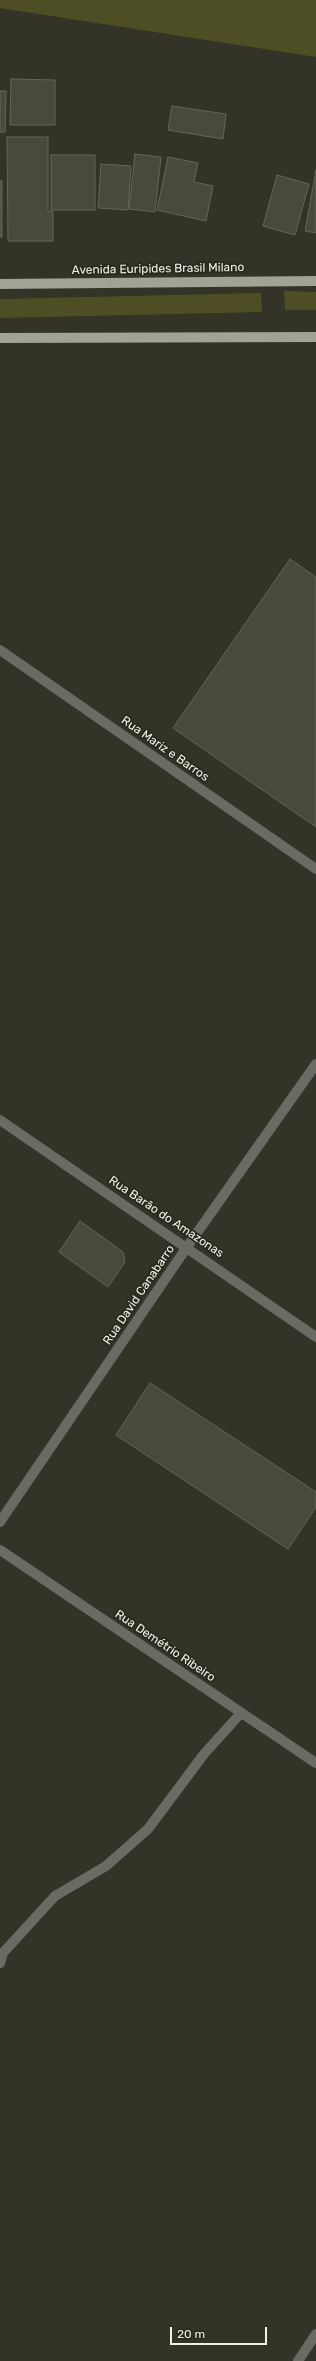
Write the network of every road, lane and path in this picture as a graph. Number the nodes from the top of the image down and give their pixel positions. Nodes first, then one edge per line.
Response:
1 (316, 281) edge
2 (0, 284) edge
3 (316, 337) edge
4 (0, 338) edge
5 (0, 650) edge
6 (316, 869) edge
7 (316, 1064) edge
8 (0, 1120) edge
9 (187, 1247) junction
10 (316, 1337) edge
11 (0, 1522) edge
12 (0, 1550) edge
13 (241, 1713) junction
14 (316, 1763) edge
15 (0, 1963) edge
16 (316, 2334) edge
17 (298, 2361) edge

1 - 2 main road, Avenida Euripides Brasil Milano
3 - 4 main road
5 - 6 street, Rua Mariz e Barros
7 - 9 street, Rua David Canabarro
8 - 9 street, Rua Barão do Amazonas
9 - 10 street, Rua Barão do Amazonas
9 - 11 street, Rua David Canabarro
12 - 13 street, Rua Demétrio Ribeiro
13 - 14 street, Rua Demétrio Ribeiro
13 - 15 street
16 - 17 street

